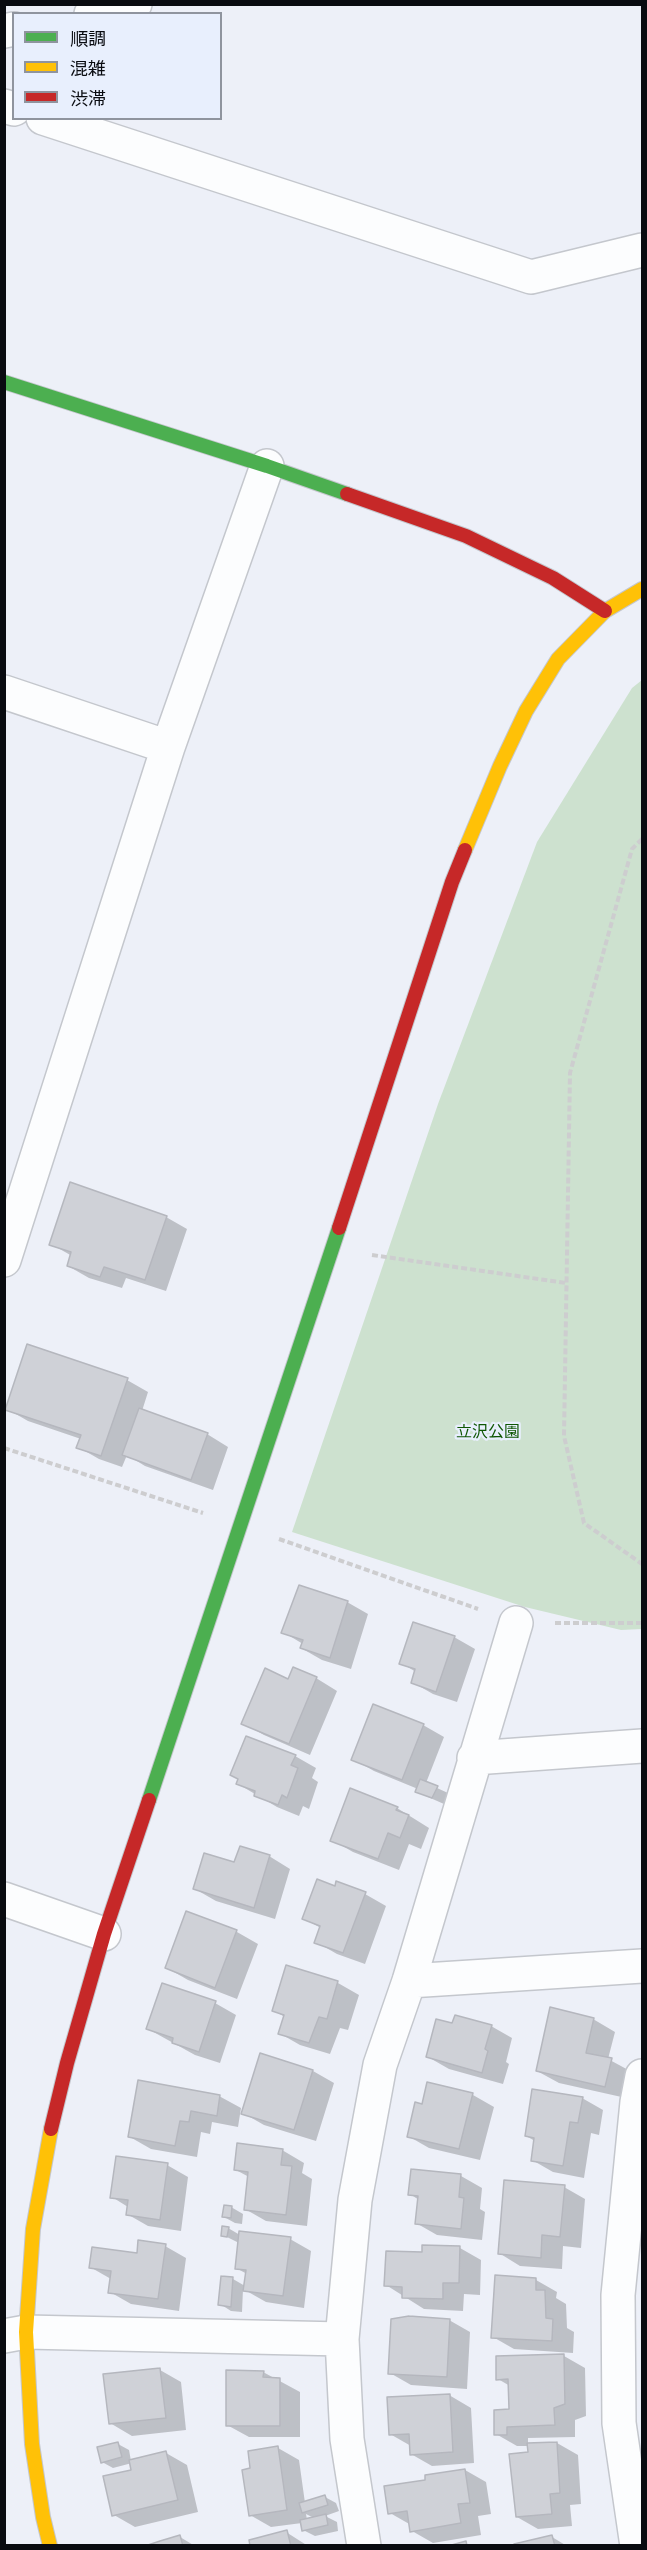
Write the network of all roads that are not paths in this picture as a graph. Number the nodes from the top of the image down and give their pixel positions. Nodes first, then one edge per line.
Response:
1 (135, 4) edge
2 (100, 12) edge
3 (49, 120) edge
4 (642, 250) edge
5 (4, 382) edge
6 (267, 466) junction
7 (642, 589) edge
8 (605, 611) junction
9 (4, 692) edge
10 (168, 747) junction
11 (4, 1260) edge
12 (516, 1623) road end
13 (642, 1746) edge
14 (474, 1758) junction
15 (4, 1899) edge
16 (104, 1934) junction
17 (642, 1966) edge
18 (409, 1981) junction
19 (642, 2076) edge
20 (15, 2334) edge
21 (342, 2339) junction
22 (50, 2546) edge
23 (364, 2546) edge
24 (637, 2546) edge

1 - 2 street
3 - 4 street
5 - 6 street
6 - 8 street
6 - 10 street
7 - 8 street
8 - 16 street
9 - 10 street
10 - 11 street
12 - 14 street
13 - 14 street
14 - 18 street
15 - 16 street
16 - 20 street
17 - 18 street
18 - 21 street
19 - 24 street
20 - 21 street
20 - 22 street
21 - 23 street

